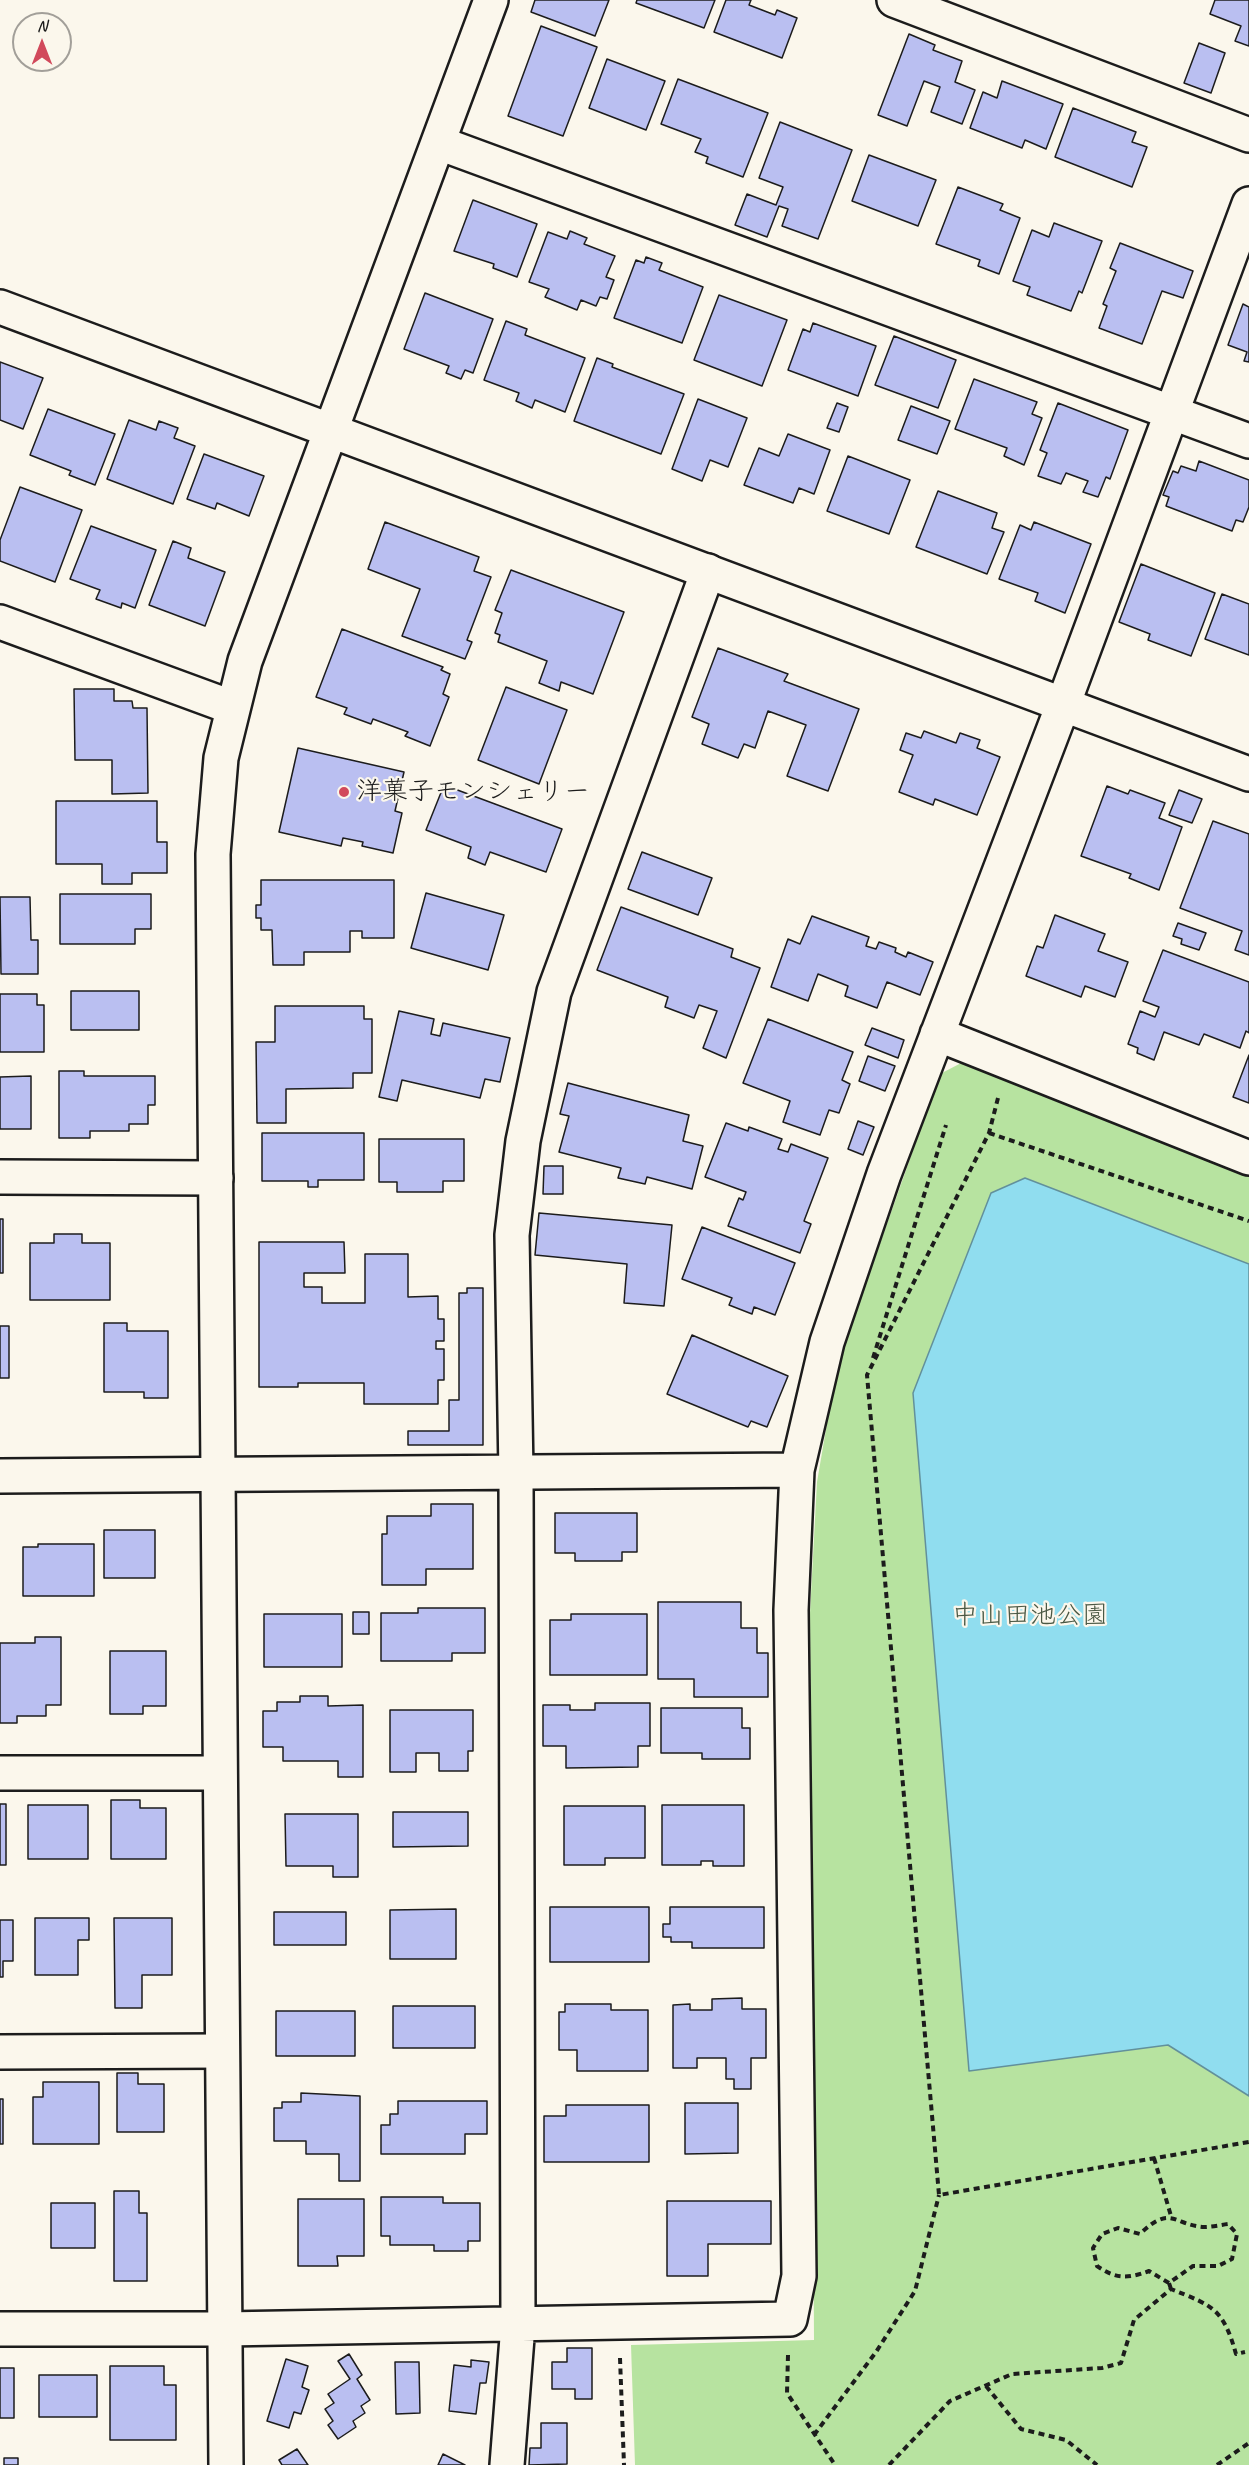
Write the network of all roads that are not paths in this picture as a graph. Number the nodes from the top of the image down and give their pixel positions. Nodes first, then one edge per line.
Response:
1 (491, 0) edge
2 (894, 0) edge
3 (1249, 135) edge
4 (439, 143) junction
5 (1249, 204) edge
6 (0, 307) edge
7 (1172, 412) junction
8 (329, 430) junction
9 (1249, 441) edge
10 (708, 571) junction
11 (0, 622) edge
12 (1064, 705) junction
13 (231, 707) junction
14 (1249, 774) edge
15 (937, 1034) junction
16 (1249, 1158) edge
17 (0, 1177) edge
18 (216, 1178) junction
19 (797, 1470) junction
20 (219, 1474) junction
21 (516, 1474) junction
22 (0, 1476) edge
23 (0, 1773) edge
24 (219, 1773) junction
25 (221, 2051) junction
26 (0, 2052) edge
27 (518, 2325) junction
28 (0, 2329) edge
29 (225, 2329) junction
30 (226, 2465) edge
31 (507, 2465) edge

1 - 4 street
2 - 3 street
4 - 7 street
4 - 8 street
5 - 7 street
6 - 8 street
7 - 9 street
7 - 12 street
8 - 10 street
8 - 13 street
10 - 12 street
10 - 21 street
11 - 13 street
12 - 14 street
12 - 15 street
13 - 18 street
15 - 16 street
15 - 19 street
17 - 18 street
18 - 20 street
19 - 21 street
19 - 27 street
20 - 21 street
20 - 22 street
20 - 24 street
21 - 27 street
23 - 24 street
24 - 25 street
25 - 26 street
25 - 29 street
27 - 29 street
27 - 31 street
28 - 29 street
29 - 30 street

